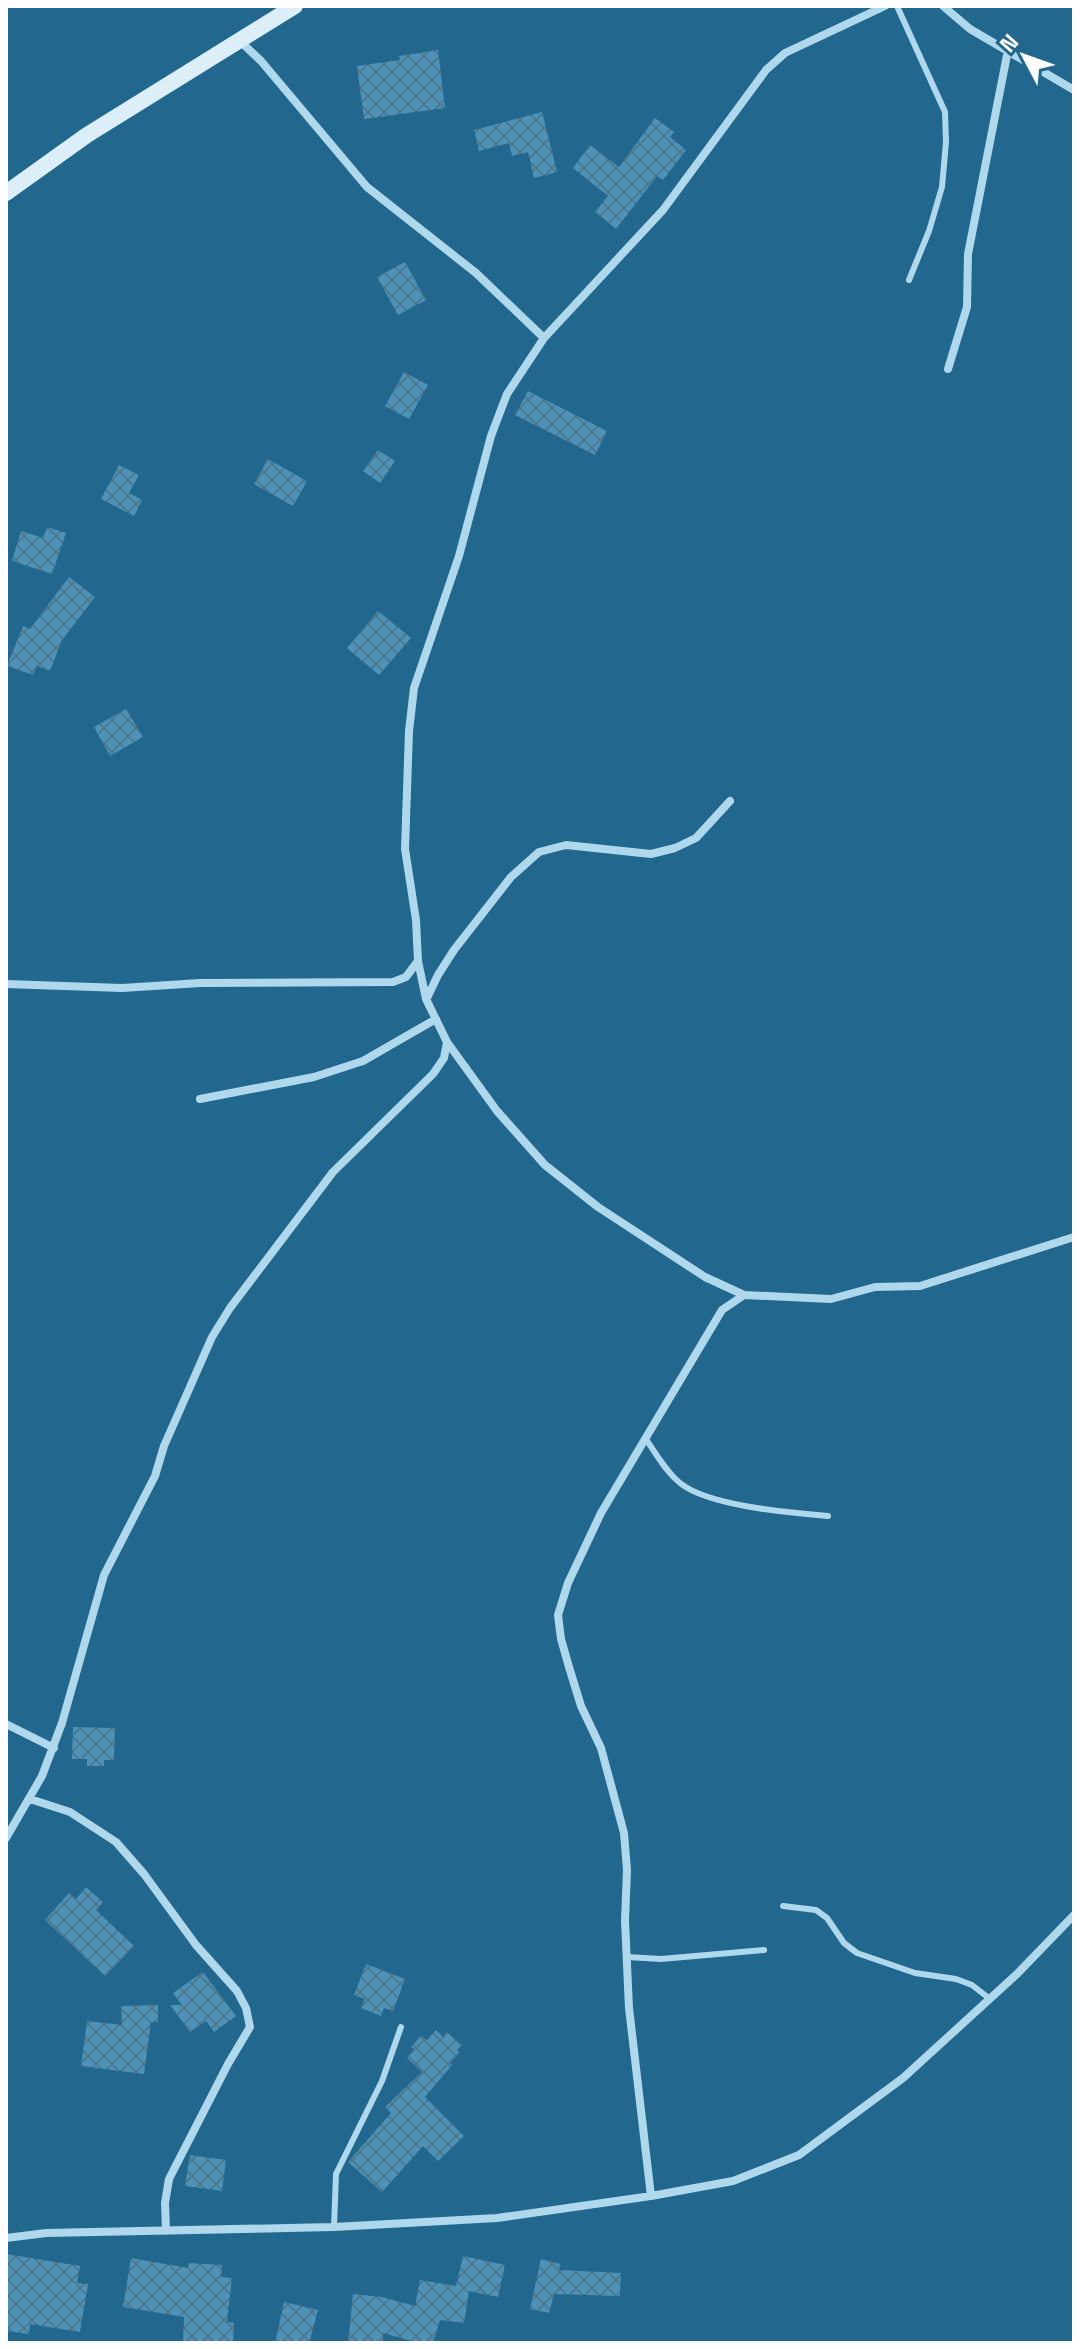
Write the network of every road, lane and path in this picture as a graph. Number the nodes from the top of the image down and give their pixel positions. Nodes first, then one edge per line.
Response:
1 (295, 6) edge
2 (885, 6) edge
3 (897, 6) edge
4 (943, 6) edge
5 (240, 40) junction
6 (1008, 50) junction
7 (1074, 90) edge
8 (6, 193) edge
9 (909, 280) dead end
10 (544, 338) junction
11 (948, 369) dead end
12 (730, 801) dead end
13 (418, 961) junction
14 (6, 984) edge
15 (426, 999) junction
16 (436, 1019) junction
17 (447, 1042) junction
18 (200, 1099) dead end
19 (1074, 1237) edge
20 (744, 1295) junction
21 (645, 1438) junction
22 (828, 1516) dead end
23 (6, 1724) edge
24 (54, 1748) junction
25 (30, 1799) junction
26 (6, 1838) edge
27 (783, 1906) dead end
28 (1074, 1915) edge
29 (764, 1950) dead end
30 (627, 1957) junction
31 (990, 1999) junction
32 (401, 2027) dead end
33 (651, 2196) junction
34 (334, 2227) junction
35 (166, 2231) junction
36 (6, 2238) edge

1 - 5 main road
2 - 10 street
3 - 9 lane
4 - 6 street
5 - 8 main road
5 - 10 street
6 - 7 street
6 - 11 street
10 - 13 street
12 - 15 street
13 - 14 street
13 - 15 street
15 - 16 street
16 - 17 street
16 - 18 street
17 - 20 street
17 - 24 street
19 - 20 street
20 - 21 street
21 - 22 lane
21 - 30 street
23 - 24 street
24 - 25 street
25 - 26 street
25 - 35 street
27 - 31 lane
28 - 31 street
29 - 30 lane
30 - 33 street
31 - 33 street
32 - 34 lane
33 - 34 street
34 - 35 street
35 - 36 street

